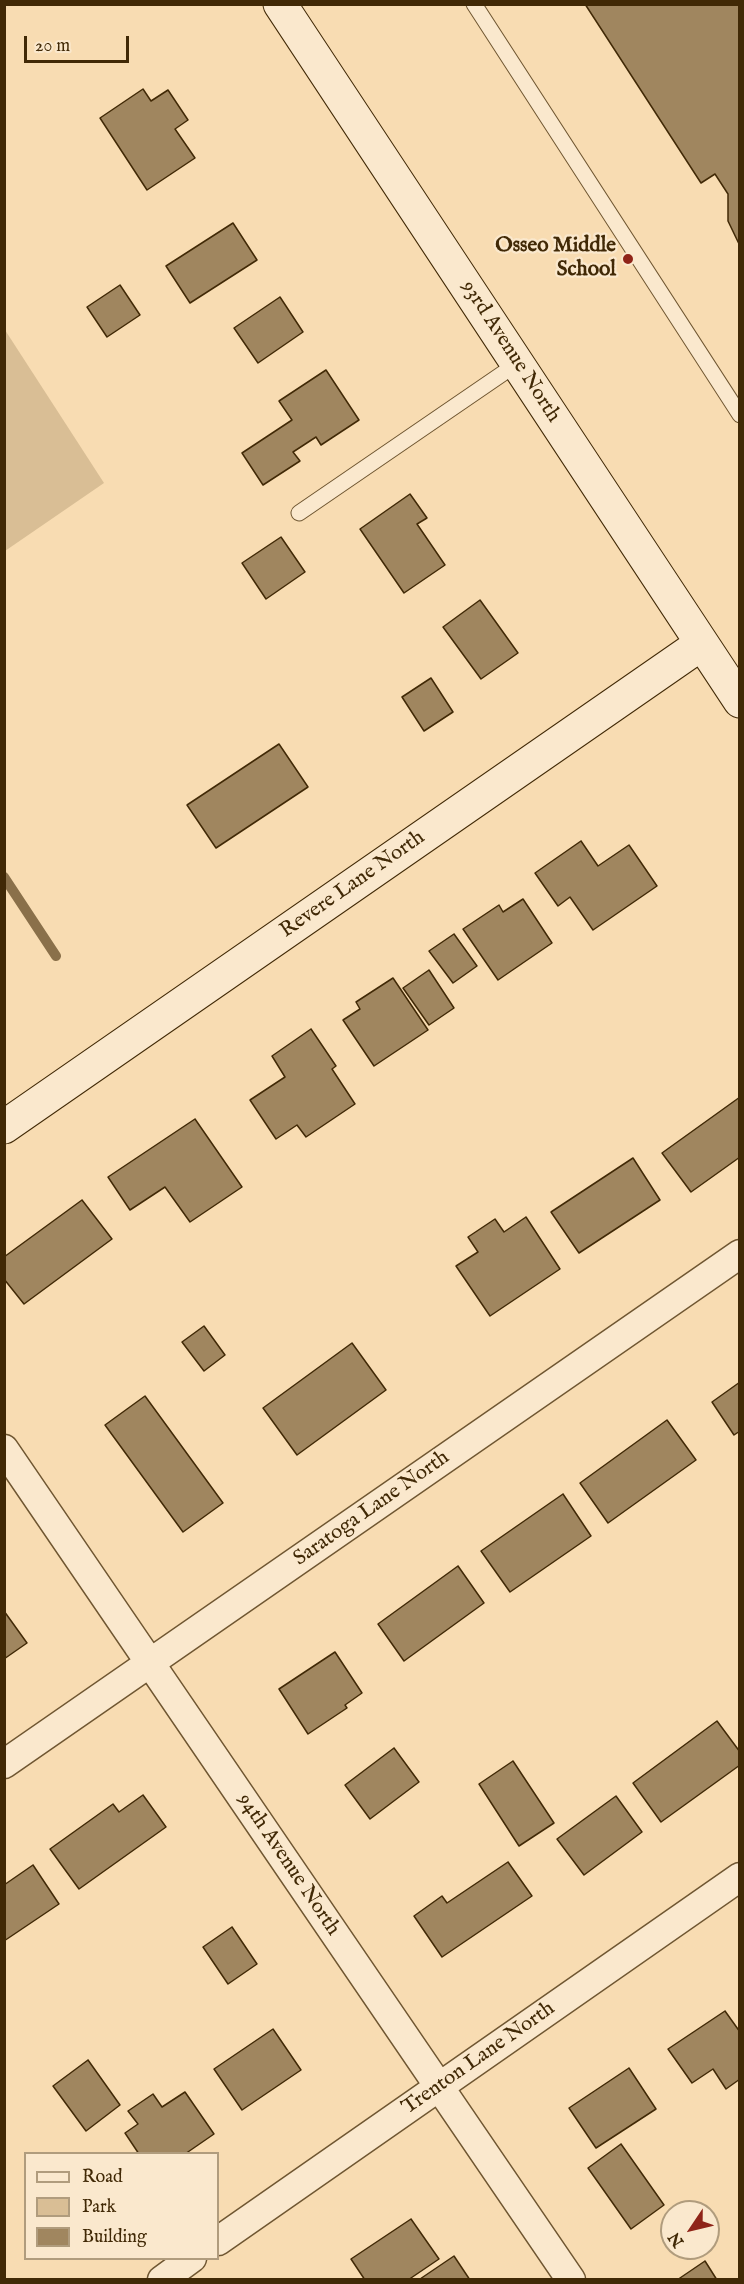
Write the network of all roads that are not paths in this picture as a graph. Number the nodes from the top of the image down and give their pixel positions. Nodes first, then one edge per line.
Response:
1 (280, 4) edge
2 (474, 4) edge
3 (518, 363) junction
4 (740, 415) edge
5 (299, 513) dead end
6 (701, 644) junction
7 (740, 701) edge
8 (4, 1127) edge
9 (740, 1254) edge
10 (4, 1449) edge
11 (150, 1662) junction
12 (4, 1764) edge
13 (740, 1877) edge
14 (439, 2087) junction
15 (219, 2240) edge
16 (191, 2260) edge
17 (162, 2280) edge
18 (572, 2280) edge

1 - 3 street, 93rd Avenue North
2 - 4 lane
3 - 5 lane
3 - 6 street, 93rd Avenue North
6 - 7 street, 93rd Avenue North
6 - 8 street, Revere Lane North
9 - 11 street, Saratoga Lane North
10 - 11 street, 94th Avenue North
11 - 12 street, Saratoga Lane North
11 - 14 street, 94th Avenue North
13 - 14 street, Trenton Lane North
14 - 15 street, Trenton Lane North
14 - 18 street, 94th Avenue North
16 - 17 street

